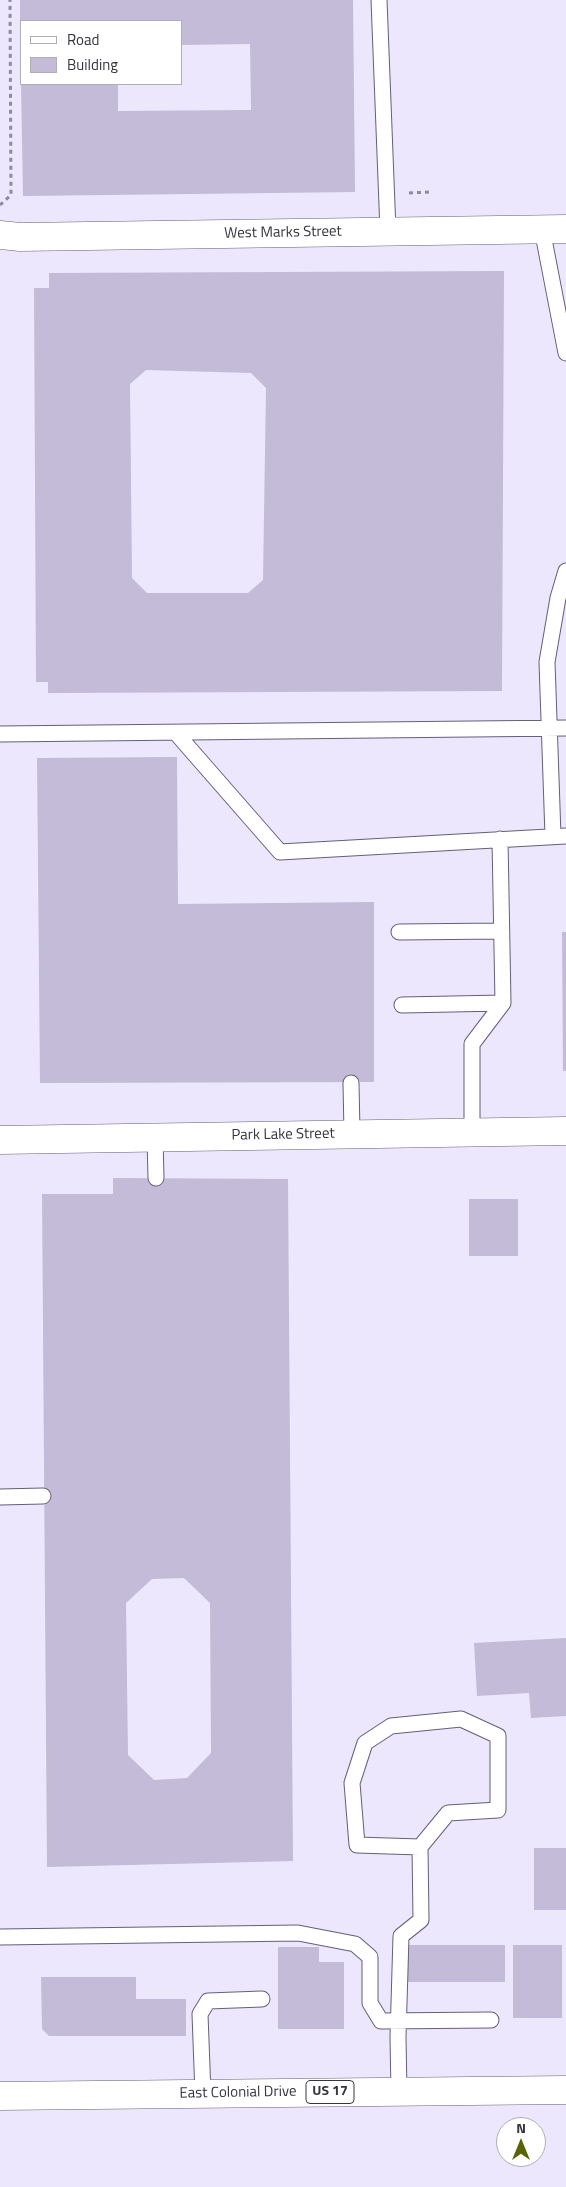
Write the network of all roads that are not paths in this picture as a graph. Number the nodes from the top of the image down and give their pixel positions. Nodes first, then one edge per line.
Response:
1 (379, 0) edge
2 (554, 229) edge
3 (388, 231) junction
4 (0, 235) edge
5 (566, 353) edge
6 (566, 571) edge
7 (549, 728) junction
8 (566, 728) edge
9 (176, 733) junction
10 (0, 734) edge
11 (560, 836) edge
12 (500, 840) junction
13 (501, 930) junction
14 (399, 932) dead end
15 (503, 1003) junction
16 (402, 1005) dead end
17 (351, 1083) dead end
18 (472, 1131) junction
19 (566, 1131) edge
20 (352, 1133) junction
21 (155, 1137) junction
22 (0, 1140) edge
23 (156, 1178) dead end
24 (43, 1496) dead end
25 (0, 1497) edge
26 (420, 1847) junction
27 (0, 1937) edge
28 (262, 1999) dead end
29 (491, 2020) dead end
30 (398, 2021) junction
31 (566, 2090) edge
32 (399, 2092) junction
33 (203, 2094) junction
34 (0, 2096) edge

1 - 3 lane
2 - 3 main road, West Marks Street
2 - 5 lane
3 - 4 main road, West Marks Street
6 - 7 lane
7 - 8 lane
7 - 9 lane
7 - 11 lane
9 - 10 lane
9 - 12 lane
11 - 12 lane
12 - 13 lane
13 - 14 lane
13 - 15 lane
15 - 16 lane
15 - 18 lane
17 - 20 lane
18 - 19 main road, Park Lake Street
18 - 20 main road, Park Lake Street
20 - 21 main road, Park Lake Street
21 - 22 main road, Park Lake Street
21 - 23 lane
24 - 25 lane
26 - 26 lane
26 - 30 lane
27 - 30 lane
28 - 33 lane
29 - 30 lane
30 - 32 lane
31 - 32 main road, East Colonial Drive / US 17
32 - 33 main road, East Colonial Drive / US 17
33 - 34 main road, East Colonial Drive / US 17

